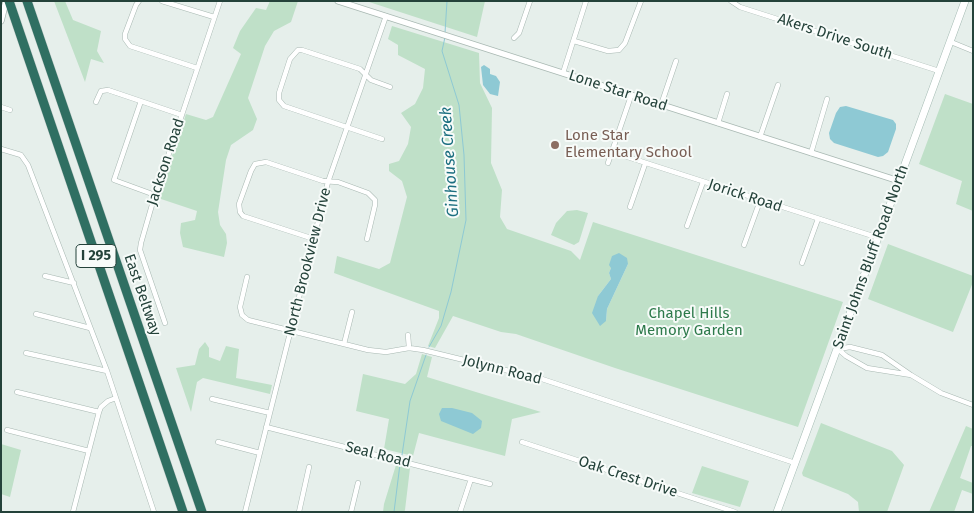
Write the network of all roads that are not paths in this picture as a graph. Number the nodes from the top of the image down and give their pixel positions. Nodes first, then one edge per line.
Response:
1 (7, 1) edge
2 (27, 1) edge
3 (139, 1) edge
4 (162, 1) edge
5 (220, 1) edge
6 (338, 1) edge
7 (530, 1) edge
8 (586, 1) edge
9 (641, 1) edge
10 (731, 1) edge
11 (965, 1) edge
12 (386, 16) junction
13 (214, 18) junction
14 (1, 21) edge
15 (514, 38) dead end
16 (574, 41) junction
17 (951, 42) junction
18 (973, 51) edge
19 (676, 61) dead end
20 (197, 68) junction
21 (939, 71) junction
22 (563, 73) junction
23 (364, 74) junction
24 (778, 85) dead end
25 (390, 87) dead end
26 (727, 94) dead end
27 (631, 96) junction
28 (827, 99) dead end
29 (141, 101) junction
30 (96, 102) dead end
31 (661, 105) junction
32 (1, 107) edge
33 (10, 110) dead end
34 (182, 115) junction
35 (718, 124) junction
36 (347, 127) junction
37 (760, 137) junction
38 (382, 139) dead end
39 (1, 149) edge
40 (612, 152) junction
41 (810, 153) junction
42 (608, 163) dead end
43 (645, 164) junction
44 (899, 181) junction
45 (328, 182) junction
46 (703, 182) junction
47 (155, 194) junction
48 (760, 201) junction
49 (630, 207) dead end
50 (818, 219) junction
51 (687, 226) dead end
52 (879, 238) junction
53 (367, 239) dead end
54 (314, 240) junction
55 (744, 245) dead end
56 (802, 263) dead end
57 (45, 276) dead end
58 (247, 277) dead end
59 (74, 283) junction
60 (352, 312) dead end
61 (36, 314) dead end
62 (165, 323) dead end
63 (90, 328) junction
64 (292, 331) junction
65 (408, 335) dead end
66 (344, 344) junction
67 (409, 348) junction
68 (838, 349) junction
69 (26, 353) dead end
70 (107, 371) junction
71 (911, 375) junction
72 (17, 392) dead end
73 (116, 398) junction
74 (212, 400) dead end
75 (973, 405) edge
76 (98, 412) junction
77 (270, 414) junction
78 (266, 427) junction
79 (7, 430) dead end
80 (218, 442) dead end
81 (522, 442) dead end
82 (89, 451) junction
83 (260, 453) junction
84 (795, 463) junction
85 (309, 467) dead end
86 (471, 479) junction
87 (358, 483) dead end
88 (490, 484) dead end
89 (247, 511) edge
90 (73, 512) edge
91 (154, 512) edge
92 (184, 512) edge
93 (202, 512) edge
94 (299, 512) edge
95 (351, 512) edge
96 (460, 512) edge
97 (735, 512) edge
98 (777, 512) edge

1 - 14 street
1 - 92 highway, East Beltway / I 295
2 - 93 highway, East Beltway / I 295
3 - 20 street
4 - 13 street
5 - 13 street, Jackson Road
6 - 12 street, Lone Star Road
7 - 15 street
8 - 16 street
9 - 16 street
10 - 21 street, Akers Drive South
11 - 17 main road, Saint Johns Bluff Road North
12 - 22 street, Lone Star Road
12 - 23 street, North Brookview Drive
13 - 20 street, Jackson Road
16 - 22 street
17 - 18 street
17 - 21 main road, Saint Johns Bluff Road North
19 - 31 street
20 - 34 street, Jackson Road
21 - 44 main road, Saint Johns Bluff Road North
22 - 27 street, Lone Star Road
23 - 25 street
23 - 36 street, North Brookview Drive
23 - 36 street
24 - 37 street
26 - 35 street
27 - 31 street, Lone Star Road
27 - 40 street
28 - 41 street
29 - 30 street
29 - 34 street
29 - 47 street
31 - 35 street, Lone Star Road
32 - 33 street
34 - 47 street, Jackson Road
35 - 37 street, Lone Star Road
36 - 38 street
36 - 45 street, North Brookview Drive
37 - 41 street, Lone Star Road
39 - 59 street
40 - 42 street
40 - 43 street, Jorick Road
41 - 44 street, Lone Star Road
43 - 46 street, Jorick Road
43 - 49 street
44 - 52 main road, Saint Johns Bluff Road North
45 - 53 street
45 - 54 street, North Brookview Drive
45 - 54 street
46 - 48 street, Jorick Road
46 - 51 street
47 - 62 street, Jackson Road
48 - 50 street, Jorick Road
48 - 55 street
50 - 52 street, Jorick Road
50 - 56 street
52 - 68 main road, Saint Johns Bluff Road North
54 - 64 street, North Brookview Drive
57 - 59 street
58 - 64 street, Jolynn Road
59 - 63 street
60 - 66 street
61 - 63 street
63 - 70 street
64 - 66 street, Jolynn Road
64 - 77 street, North Brookview Drive
65 - 67 street
66 - 67 street, Jolynn Road
67 - 84 street, Jolynn Road
68 - 71 street
68 - 71 street
68 - 84 main road, Saint Johns Bluff Road North
69 - 70 street
70 - 73 street
71 - 75 street
72 - 76 street
73 - 76 street
73 - 91 street
74 - 77 street
76 - 82 street
77 - 78 street, North Brookview Drive
78 - 83 street, North Brookview Drive
78 - 86 street, Seal Road
79 - 82 street
80 - 83 street
81 - 97 street, Oak Crest Drive
82 - 90 street
83 - 89 street, North Brookview Drive
84 - 98 main road, Saint Johns Bluff Road North
85 - 94 street
86 - 88 street, Seal Road
86 - 96 street
87 - 95 street

